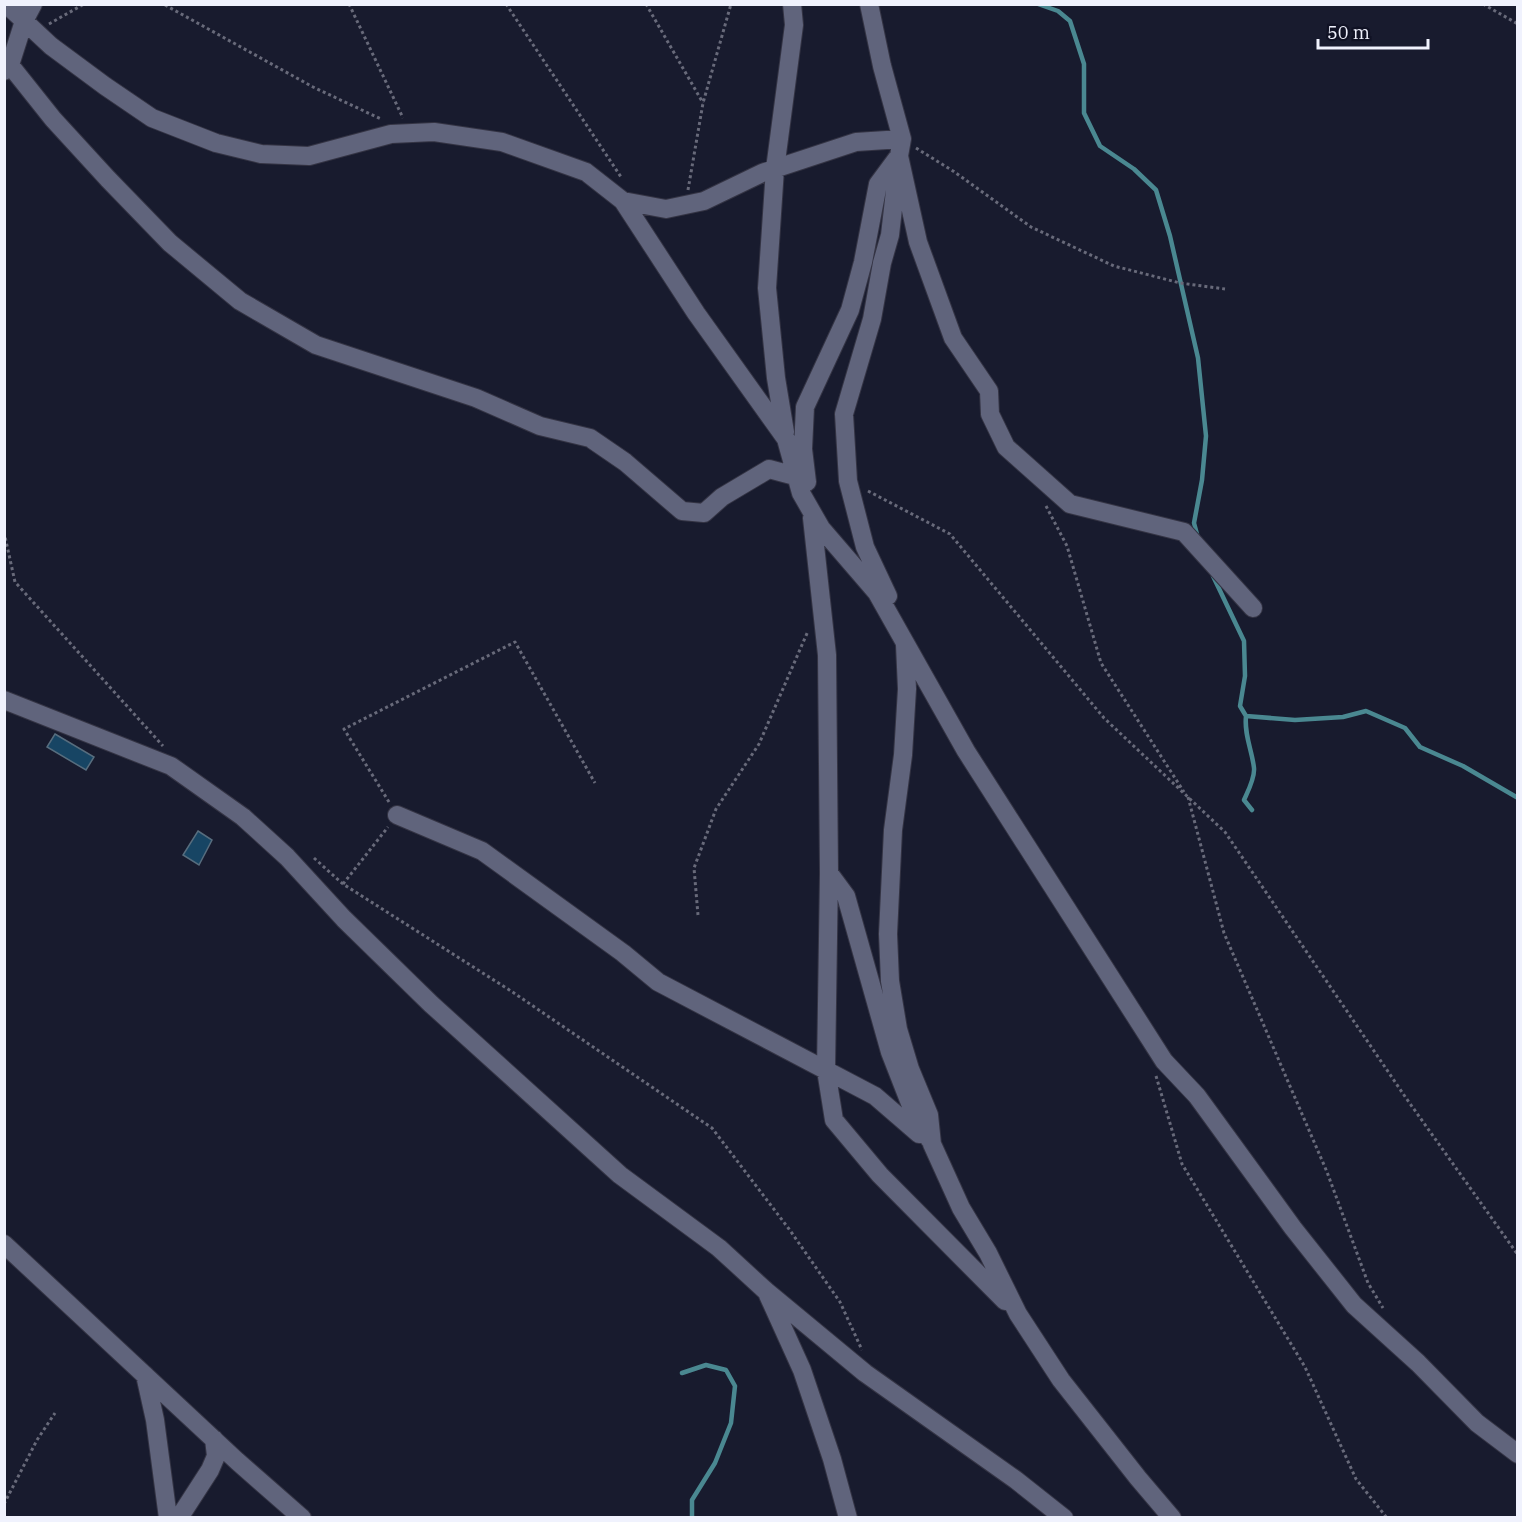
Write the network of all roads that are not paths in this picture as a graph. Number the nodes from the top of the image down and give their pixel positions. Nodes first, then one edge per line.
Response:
1 (6, 4) edge
2 (33, 4) edge
3 (792, 4) edge
4 (869, 4) edge
5 (30, 26) junction
6 (7, 68) edge
7 (901, 148) junction
8 (775, 169) junction
9 (623, 201) junction
10 (786, 439) junction
11 (795, 476) junction
12 (811, 510) junction
13 (1254, 608) dead end
14 (905, 640) junction
15 (4, 700) edge
16 (397, 815) road end
17 (829, 873) junction
18 (826, 1070) junction
19 (932, 1144) junction
20 (4, 1244) edge
21 (766, 1291) junction
22 (1018, 1314) junction
23 (145, 1375) junction
24 (214, 1439) junction
25 (1518, 1454) edge
26 (168, 1518) edge
27 (179, 1518) edge
28 (302, 1518) edge
29 (848, 1518) edge
30 (1064, 1518) edge
31 (1172, 1518) edge

1 - 5 street
2 - 5 street
3 - 8 street
4 - 7 street
5 - 6 street
5 - 9 street
6 - 11 street
7 - 8 street
7 - 12 street
7 - 13 street
7 - 14 street
8 - 9 street
8 - 10 street
9 - 10 street
10 - 11 street
11 - 12 street
12 - 14 street
12 - 17 street
14 - 19 street
14 - 25 street
15 - 21 street
16 - 18 street
17 - 18 street
17 - 19 street
18 - 19 street
18 - 22 street
19 - 22 street
20 - 23 street
21 - 29 street
21 - 30 street
22 - 31 street
23 - 24 street
23 - 26 street
24 - 27 street
24 - 28 street

